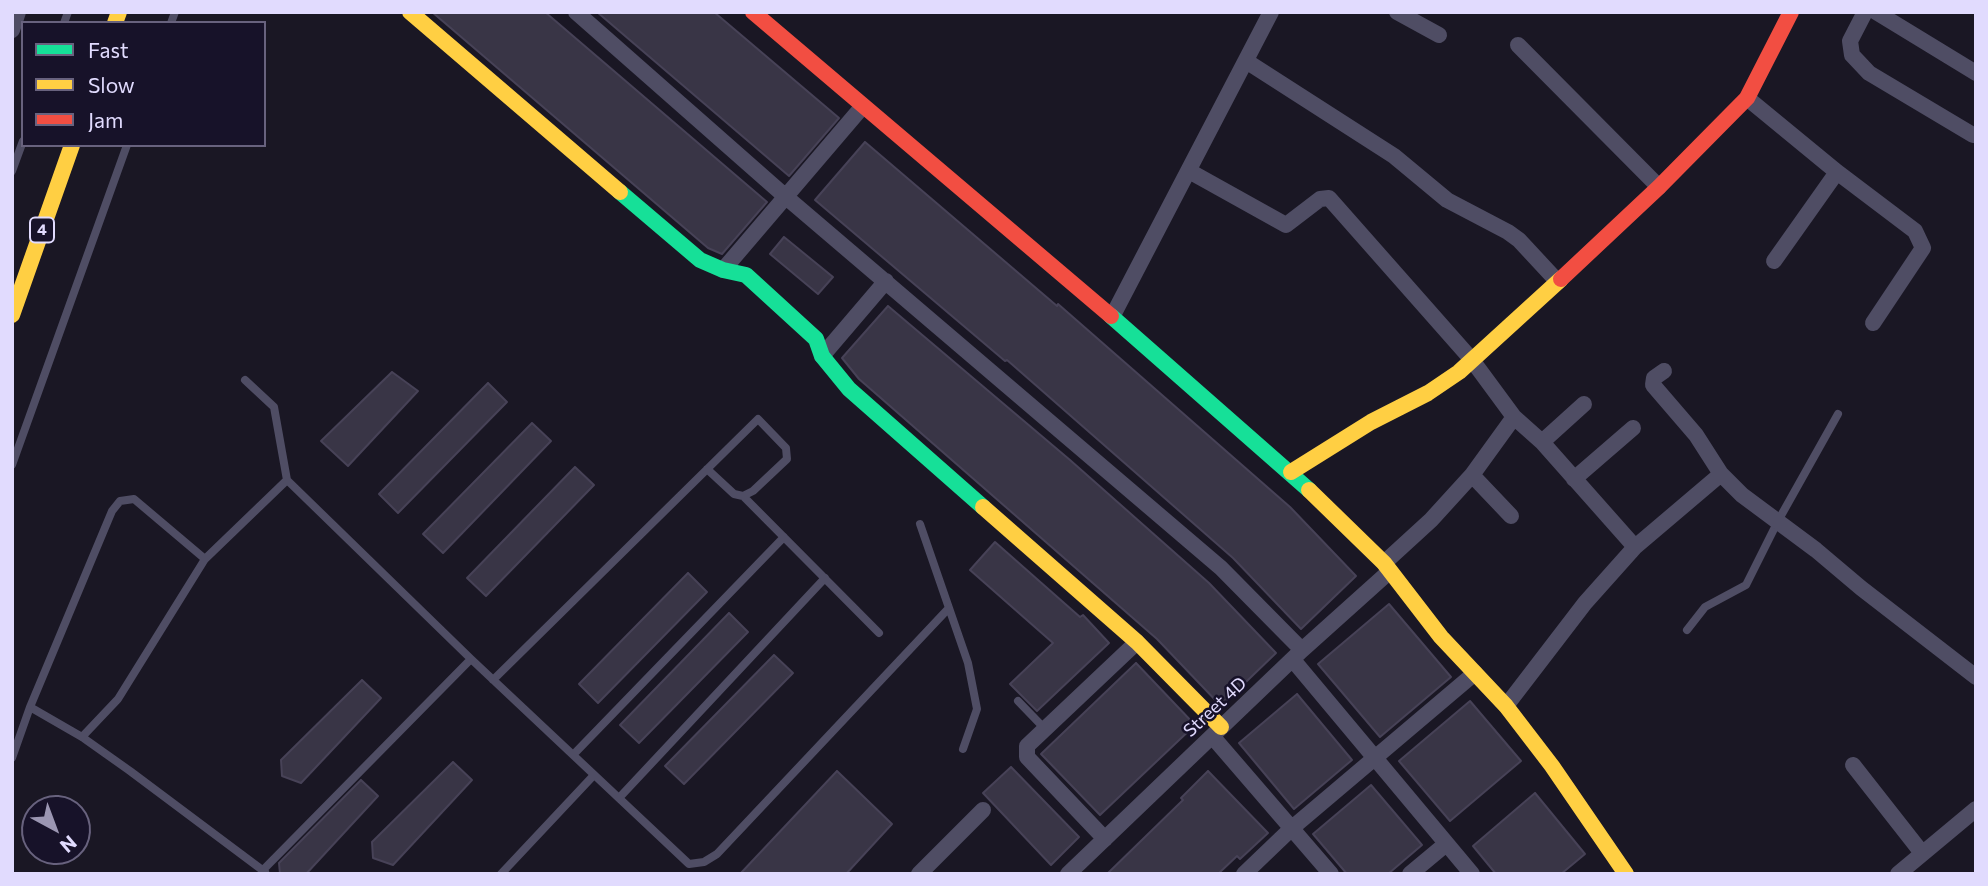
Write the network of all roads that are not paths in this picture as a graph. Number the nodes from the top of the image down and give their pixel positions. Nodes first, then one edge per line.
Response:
1 (18, 12) edge
2 (410, 12) edge
3 (576, 12) edge
4 (753, 12) edge
5 (1271, 12) edge
6 (1397, 12) edge
7 (1791, 12) edge
8 (1865, 12) edge
9 (1876, 12) edge
10 (12, 30) edge
11 (1439, 35) dead end
12 (1518, 45) dead end
13 (1245, 61) junction
14 (1976, 73) edge
15 (1747, 98) junction
16 (863, 106) junction
17 (1973, 135) dead end
18 (21, 146) edge
19 (71, 147) edge
20 (126, 147) edge
21 (12, 171) edge
22 (1189, 171) junction
23 (1837, 172) junction
24 (1659, 187) junction
25 (786, 197) junction
26 (1774, 261) dead end
27 (723, 270) junction
28 (886, 281) junction
29 (1558, 282) junction
30 (12, 315) edge
31 (1112, 317) junction
32 (1873, 323) dead end
33 (822, 356) junction
34 (1472, 360) junction
35 (1664, 372) dead end
36 (245, 380) dead end
37 (1584, 404) dead end
38 (1838, 414) dead end
39 (1514, 417) junction
40 (1633, 428) dead end
41 (1542, 442) junction
42 (12, 465) edge
43 (707, 469) junction
44 (1291, 472) junction
45 (1721, 474) junction
46 (1472, 475) junction
47 (1574, 479) junction
48 (286, 480) junction
49 (743, 496) junction
50 (1511, 516) dead end
51 (1778, 521) junction
52 (920, 524) dead end
53 (783, 537) junction
54 (1635, 547) junction
55 (205, 559) junction
56 (1387, 567) junction
57 (825, 579) junction
58 (948, 609) junction
59 (1687, 630) dead end
60 (879, 633) dead end
61 (1137, 642) junction
62 (1297, 655) junction
63 (471, 659) junction
64 (1475, 673) junction
65 (1976, 677) edge
66 (493, 680) junction
67 (1018, 701) dead end
68 (1506, 706) junction
69 (30, 707) junction
70 (1045, 729) junction
71 (1217, 732) junction
72 (82, 737) junction
73 (963, 749) dead end
74 (573, 755) junction
75 (1374, 757) junction
76 (12, 758) edge
77 (1853, 765) dead end
78 (594, 775) junction
79 (619, 798) junction
80 (1976, 809) edge
81 (984, 810) dead end
82 (1292, 828) junction
83 (1105, 839) junction
84 (1446, 844) junction
85 (1922, 853) junction
86 (265, 872) edge
87 (501, 874) edge
88 (919, 874) edge
89 (1068, 874) edge
90 (1244, 874) edge
91 (1331, 874) edge
92 (1410, 874) edge
93 (1472, 874) edge
94 (1626, 874) edge
95 (1898, 874) edge

1 - 10 street
2 - 27 main road
3 - 25 street
4 - 16 main road
5 - 13 street
6 - 11 street
7 - 15 main road
8 - 17 street
9 - 14 street
12 - 24 street
13 - 22 street
13 - 29 street
15 - 23 street
15 - 24 main road
16 - 25 street
16 - 31 main road
18 - 21 lane
19 - 30 main road, 4
20 - 42 lane
22 - 31 street
22 - 34 street
23 - 26 street
23 - 32 street
24 - 29 main road
25 - 27 street
25 - 28 street
27 - 33 main road
28 - 33 street
28 - 62 street
29 - 34 main road
31 - 44 main road
33 - 61 main road
34 - 39 street
34 - 44 main road
35 - 45 street
36 - 48 lane
37 - 41 street
38 - 51 lane
39 - 41 street
39 - 46 street, Street 4D
40 - 47 street
41 - 47 street
43 - 49 lane
43 - 49 lane
43 - 66 lane
44 - 56 main road
45 - 51 street
45 - 54 street
46 - 50 street
46 - 56 street, Street 4D
47 - 54 street
48 - 55 lane
48 - 63 lane
49 - 53 lane
51 - 59 lane
51 - 65 street
52 - 58 lane
53 - 57 lane
53 - 74 lane
54 - 68 street
55 - 69 lane
55 - 72 lane
56 - 62 street, Street 4D
56 - 64 main road
57 - 60 lane
57 - 79 lane
58 - 73 lane
58 - 79 lane
61 - 70 street
61 - 71 main road
62 - 71 street, Street 4D
62 - 75 street
63 - 66 lane
63 - 86 lane
64 - 68 main road
64 - 75 street
66 - 74 lane
67 - 70 lane
68 - 94 main road
69 - 72 lane
69 - 76 lane
70 - 83 street
71 - 82 street
71 - 83 street, Street 4D
72 - 86 lane
74 - 78 lane
75 - 82 street
75 - 84 street
77 - 85 street
78 - 79 lane
78 - 87 lane
80 - 85 street
81 - 88 street
82 - 90 street
82 - 91 street
83 - 89 street, Street 4D
84 - 92 street
84 - 93 street
85 - 95 street

